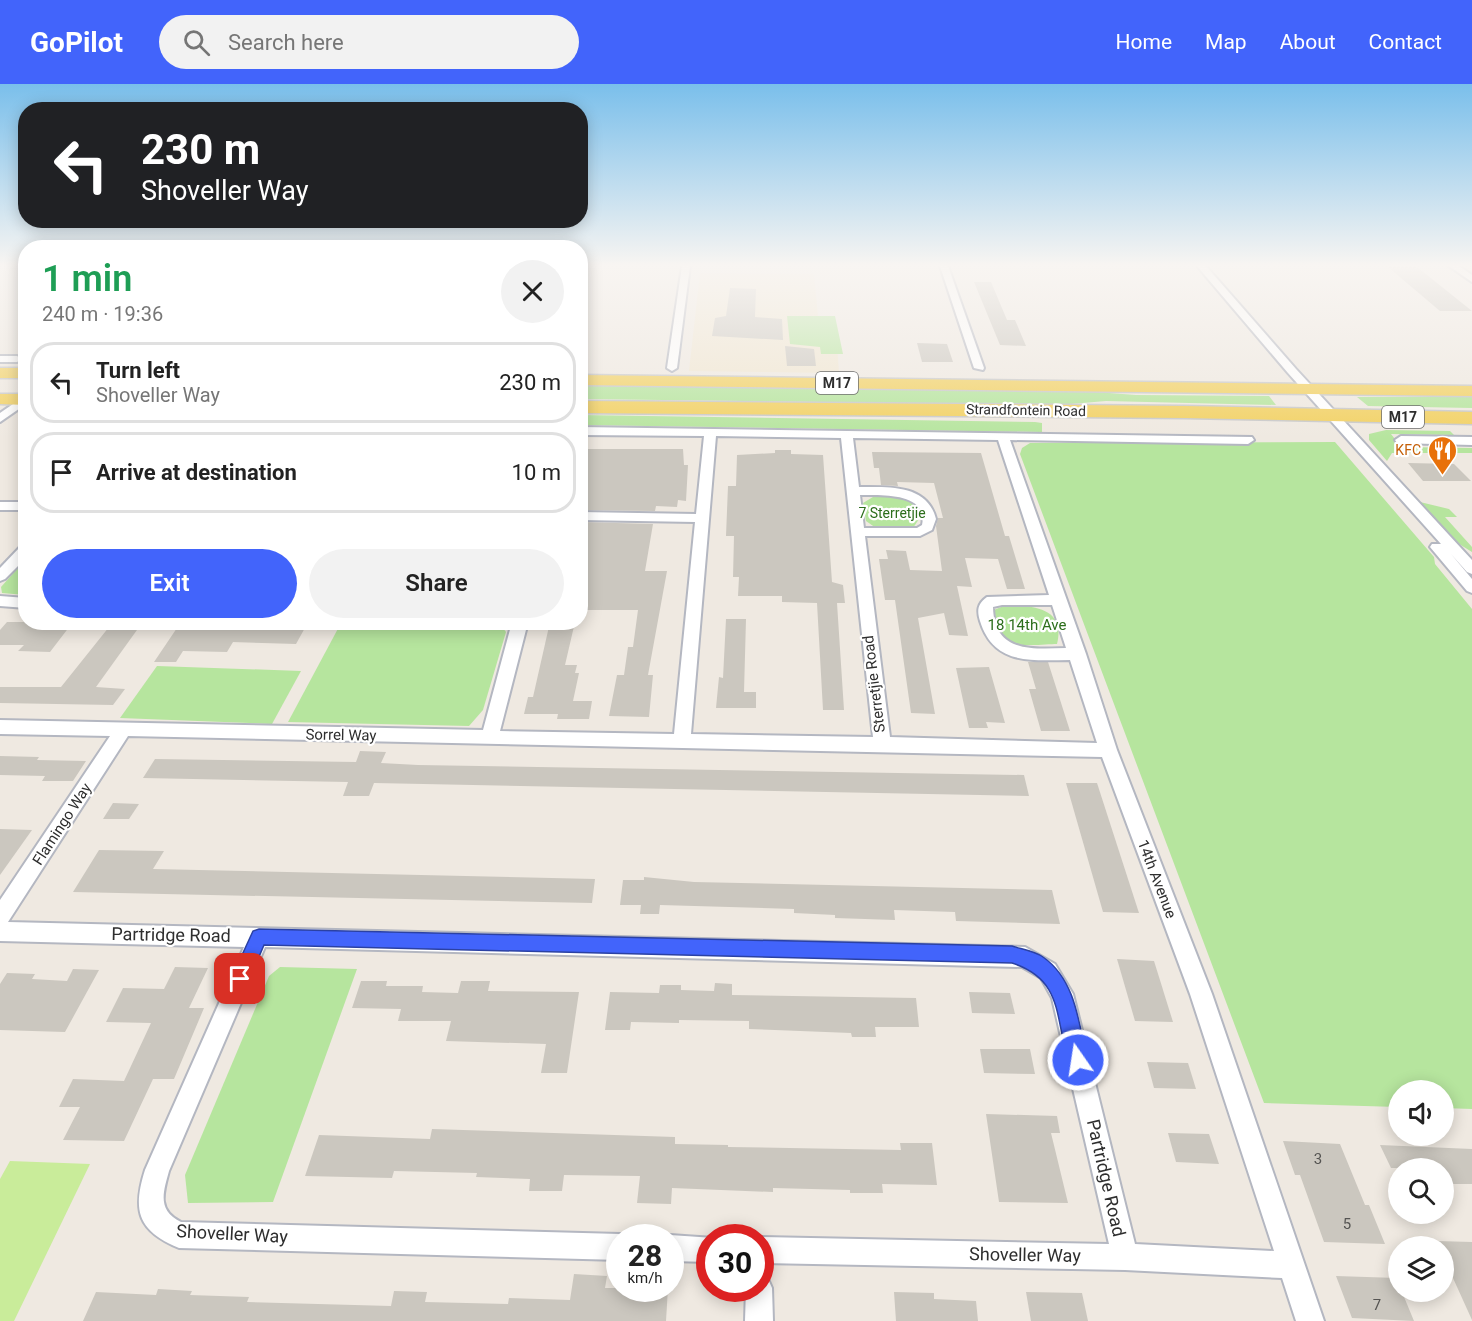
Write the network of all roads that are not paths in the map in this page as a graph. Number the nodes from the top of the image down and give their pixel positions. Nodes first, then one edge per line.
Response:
1 (678, 324) edge
2 (964, 324) edge
3 (1252, 324) edge
4 (0, 359) edge
5 (18, 365) edge
6 (18, 367) edge
7 (672, 368) dead end
8 (979, 368) dead end
9 (0, 373) edge
10 (588, 380) edge
11 (1310, 390) junction
12 (1472, 391) edge
13 (0, 399) edge
14 (18, 399) edge
15 (18, 405) edge
16 (588, 406) edge
17 (1334, 416) junction
18 (1472, 418) edge
19 (0, 419) edge
20 (588, 431) edge
21 (710, 432) junction
22 (847, 435) junction
23 (1003, 437) junction
24 (1248, 440) dead end
25 (1401, 440) dead end
26 (1472, 441) edge
27 (1382, 468) junction
28 (852, 491) junction
29 (0, 506) edge
30 (18, 506) edge
31 (588, 516) edge
32 (702, 518) junction
33 (856, 532) junction
34 (18, 557) edge
35 (1472, 569) edge
36 (0, 576) edge
37 (1472, 588) edge
38 (1059, 600) junction
39 (0, 601) edge
40 (18, 602) edge
41 (520, 630) edge
42 (1078, 654) junction
43 (0, 727) edge
44 (123, 730) junction
45 (489, 738) junction
46 (682, 741) junction
47 (882, 744) junction
48 (1108, 750) junction
49 (0, 917) edge
50 (0, 931) edge
51 (259, 937) junction
52 (606, 1246) edge
53 (774, 1250) edge
54 (1125, 1257) junction
55 (1290, 1264) junction
56 (759, 1302) edge
57 (759, 1321) edge
58 (1310, 1321) edge

1 - 7 street
2 - 8 street
3 - 11 street
4 - 5 street
6 - 9 main road
10 - 11 main road, Strandfontein Road / M17
11 - 12 main road, Strandfontein Road / M17
11 - 17 street
13 - 14 main road
15 - 19 street
16 - 17 main road, Strandfontein Road / M17
17 - 18 main road, Strandfontein Road / M17
17 - 27 street
20 - 21 street, Strandfontein Road
21 - 22 street, Strandfontein Road
21 - 32 street
22 - 23 street, Strandfontein Road
22 - 28 street, Sterretjie Road
23 - 24 street, Strandfontein Road
23 - 38 street, 14th Avenue
25 - 26 street
27 - 35 street
27 - 37 street
28 - 33 street, Sterretjie Road
28 - 33 street
29 - 30 street
31 - 32 street
32 - 46 street
33 - 47 street, Sterretjie Road
34 - 36 street
38 - 42 street, 14th Avenue
38 - 42 street
39 - 40 street
41 - 45 street
42 - 48 street, 14th Avenue
43 - 44 street, Sorrel Way
44 - 45 street, Sorrel Way
44 - 49 street, Flamingo Way
45 - 46 street, Sorrel Way
46 - 47 street, Sorrel Way
47 - 48 street, Sterretjie Road
48 - 55 street, 14th Avenue
50 - 51 street, Partridge Road
51 - 52 street, Shoveller Way
51 - 54 street, Partridge Road
53 - 54 street, Shoveller Way
54 - 55 street, Shoveller Way
55 - 58 street, 14th Avenue
56 - 57 street

